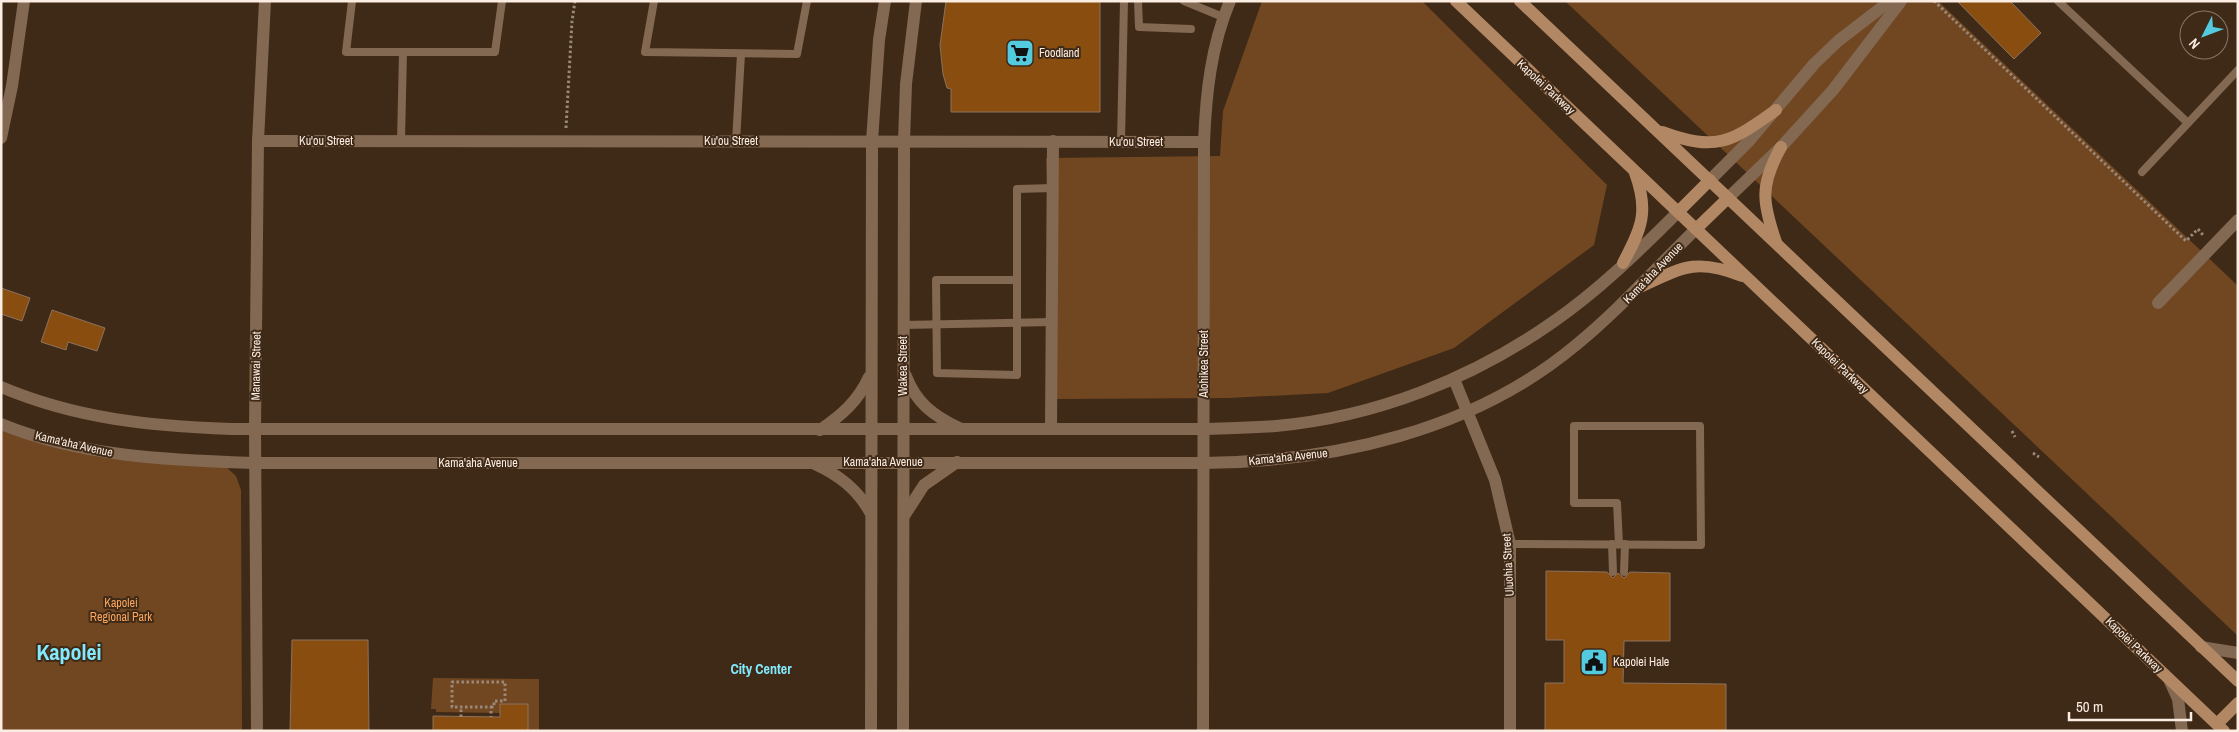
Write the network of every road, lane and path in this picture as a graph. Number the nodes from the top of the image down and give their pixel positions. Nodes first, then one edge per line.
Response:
1 (24, 1) edge
2 (265, 1) edge
3 (352, 1) edge
4 (502, 1) edge
5 (575, 1) edge
6 (654, 1) edge
7 (806, 1) edge
8 (885, 1) edge
9 (916, 1) edge
10 (1124, 1) edge
11 (1138, 1) edge
12 (1184, 1) edge
13 (1230, 1) edge
14 (1456, 1) edge
15 (1520, 1) edge
16 (1890, 1) edge
17 (1901, 1) edge
18 (1934, 1) edge
19 (2058, 1) edge
20 (1224, 17) junction
21 (1191, 29) dead end
22 (403, 52) junction
23 (741, 54) junction
24 (2238, 70) edge
25 (1776, 110) junction
26 (2188, 123) junction
27 (1656, 130) junction
28 (1, 138) edge
29 (258, 141) junction
30 (401, 141) junction
31 (566, 141) junction
32 (736, 141) junction
33 (872, 141) junction
34 (904, 141) junction
35 (1053, 141) junction
36 (1121, 142) junction
37 (1204, 142) junction
38 (1781, 147) junction
39 (1634, 170) junction
40 (2142, 172) dead end
41 (1710, 180) junction
42 (1053, 188) junction
43 (1728, 198) junction
44 (1678, 212) junction
45 (2238, 220) edge
46 (1696, 229) junction
47 (2204, 235) dead end
48 (1777, 244) junction
49 (1623, 263) junction
50 (1747, 278) junction
51 (1017, 280) junction
52 (1640, 287) junction
53 (2158, 302) dead end
54 (1052, 322) junction
55 (1018, 323) junction
56 (937, 324) junction
57 (903, 325) junction
58 (902, 366) junction
59 (871, 372) junction
60 (1454, 379) junction
61 (1, 387) edge
62 (1468, 411) junction
63 (1, 424) edge
64 (1051, 428) junction
65 (255, 429) junction
66 (871, 429) junction
67 (1204, 429) junction
68 (820, 430) junction
69 (903, 430) junction
70 (964, 430) junction
71 (2012, 431) dead end
72 (2016, 437) dead end
73 (2033, 453) dead end
74 (2039, 457) dead end
75 (810, 462) junction
76 (871, 462) junction
77 (903, 462) junction
78 (957, 462) junction
79 (254, 463) junction
80 (1203, 463) junction
81 (871, 514) junction
82 (904, 516) junction
83 (1510, 544) junction
84 (1619, 544) junction
85 (1613, 572) dead end
86 (1624, 572) dead end
87 (2201, 647) junction
88 (2238, 653) edge
89 (2168, 677) junction
90 (2238, 682) edge
91 (2238, 703) edge
92 (461, 707) junction
93 (490, 707) junction
94 (461, 717) dead end
95 (491, 717) dead end
96 (2218, 729) edge
97 (257, 731) edge
98 (872, 731) edge
99 (903, 731) edge
100 (1203, 731) edge
101 (1510, 731) edge
102 (2182, 731) edge

1 - 28 street
2 - 29 street, Manawai Street
3 - 22 lane
4 - 22 lane
5 - 31 path
6 - 23 lane
7 - 23 lane
8 - 33 street
9 - 34 street, Wakea Street
10 - 36 lane
11 - 21 lane
12 - 20 lane
13 - 20 street, Alohikea Street
14 - 39 main road, Kapolei Parkway
15 - 27 main road
16 - 25 street
17 - 38 street
18 - 47 path
19 - 26 lane
20 - 37 street, Alohikea Street
22 - 30 lane
23 - 32 lane
24 - 26 lane
25 - 27 main road
25 - 41 street
26 - 40 lane
27 - 41 main road
29 - 30 street, Ku'ou Street
29 - 65 street, Manawai Street
30 - 31 street, Ku'ou Street
31 - 32 street, Ku'ou Street
32 - 33 street, Ku'ou Street
33 - 34 street, Ku'ou Street
33 - 59 street
34 - 35 street, Ku'ou Street
34 - 57 street, Wakea Street
35 - 36 street, Ku'ou Street
35 - 42 street
36 - 37 street, Ku'ou Street
37 - 67 street, Alohikea Street
38 - 43 street
38 - 48 main road
39 - 44 main road, Kapolei Parkway
39 - 49 main road
41 - 43 main road
41 - 44 main road
42 - 51 lane
42 - 54 street
43 - 46 main road
43 - 48 main road
44 - 46 main road, Kapolei Parkway
44 - 49 street, Kama'aha Avenue
45 - 53 street
46 - 50 main road, Kapolei Parkway
46 - 52 street, Kama'aha Avenue
48 - 87 main road
49 - 60 street, Kama'aha Avenue
50 - 52 main road
50 - 89 main road, Kapolei Parkway
51 - 55 lane
51 - 56 lane
52 - 62 street, Kama'aha Avenue
54 - 55 lane
54 - 64 street
55 - 56 lane
55 - 56 lane
56 - 57 lane
57 - 58 street, Wakea Street
58 - 69 street, Wakea Street
58 - 70 street
59 - 66 street
59 - 68 street
60 - 62 street, Uluohia Street
60 - 67 street, Kama'aha Avenue
61 - 65 street, Kama'aha Avenue
62 - 80 street, Kama'aha Avenue
62 - 83 street, Uluohia Street
63 - 79 street, Kama'aha Avenue
64 - 67 street, Kama'aha Avenue
64 - 70 street, Kama'aha Avenue
65 - 68 street, Kama'aha Avenue
65 - 79 street, Manawai Street
66 - 68 street, Kama'aha Avenue
66 - 69 street, Kama'aha Avenue
66 - 76 street
67 - 80 street, Alohikea Street
69 - 70 street, Kama'aha Avenue
69 - 77 street, Wakea Street
71 - 72 path
73 - 74 path
75 - 76 street, Kama'aha Avenue
75 - 79 street, Kama'aha Avenue
75 - 81 street
76 - 77 street, Kama'aha Avenue
76 - 81 street
77 - 78 street, Kama'aha Avenue
77 - 82 street, Wakea Street
78 - 80 street, Kama'aha Avenue
78 - 82 street
79 - 97 street, Manawai Street
80 - 100 street, Alohikea Street
81 - 98 street
82 - 99 street, Wakea Street
83 - 84 lane
83 - 101 street, Uluohia Street
84 - 84 lane
84 - 85 lane
84 - 86 lane
87 - 88 street
87 - 90 main road
89 - 96 main road, Kapolei Parkway
89 - 102 street
91 - 96 main road
92 - 93 path
92 - 93 path
92 - 94 path
93 - 95 path

